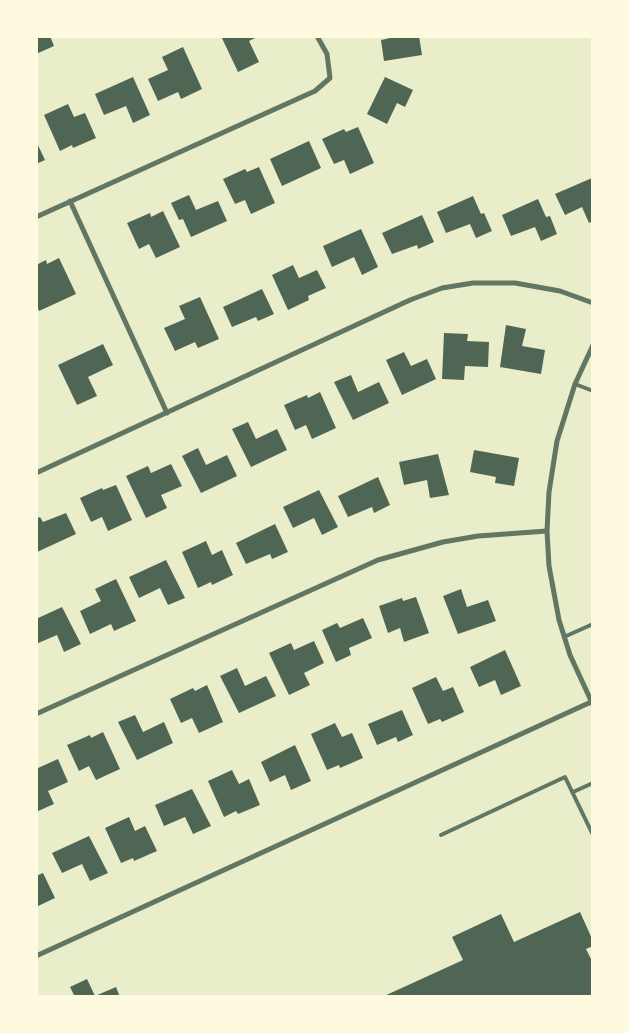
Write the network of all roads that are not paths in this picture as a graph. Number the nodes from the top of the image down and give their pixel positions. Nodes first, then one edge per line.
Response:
1 (317, 36) edge
2 (70, 201) junction
3 (36, 216) edge
4 (593, 303) edge
5 (593, 345) edge
6 (575, 384) junction
7 (593, 391) edge
8 (167, 413) junction
9 (36, 473) edge
10 (547, 531) junction
11 (593, 624) edge
12 (564, 637) junction
13 (592, 703) edge
14 (36, 714) edge
15 (593, 783) edge
16 (573, 792) junction
17 (441, 835) dead end
18 (593, 835) edge
19 (36, 956) edge

1 - 2 street
2 - 3 street
2 - 8 street
4 - 8 street
5 - 6 street
6 - 7 lane
6 - 10 street
8 - 9 street
10 - 12 street
10 - 14 street
11 - 12 lane
12 - 13 street
13 - 19 street
15 - 16 lane
16 - 17 lane
16 - 18 lane

